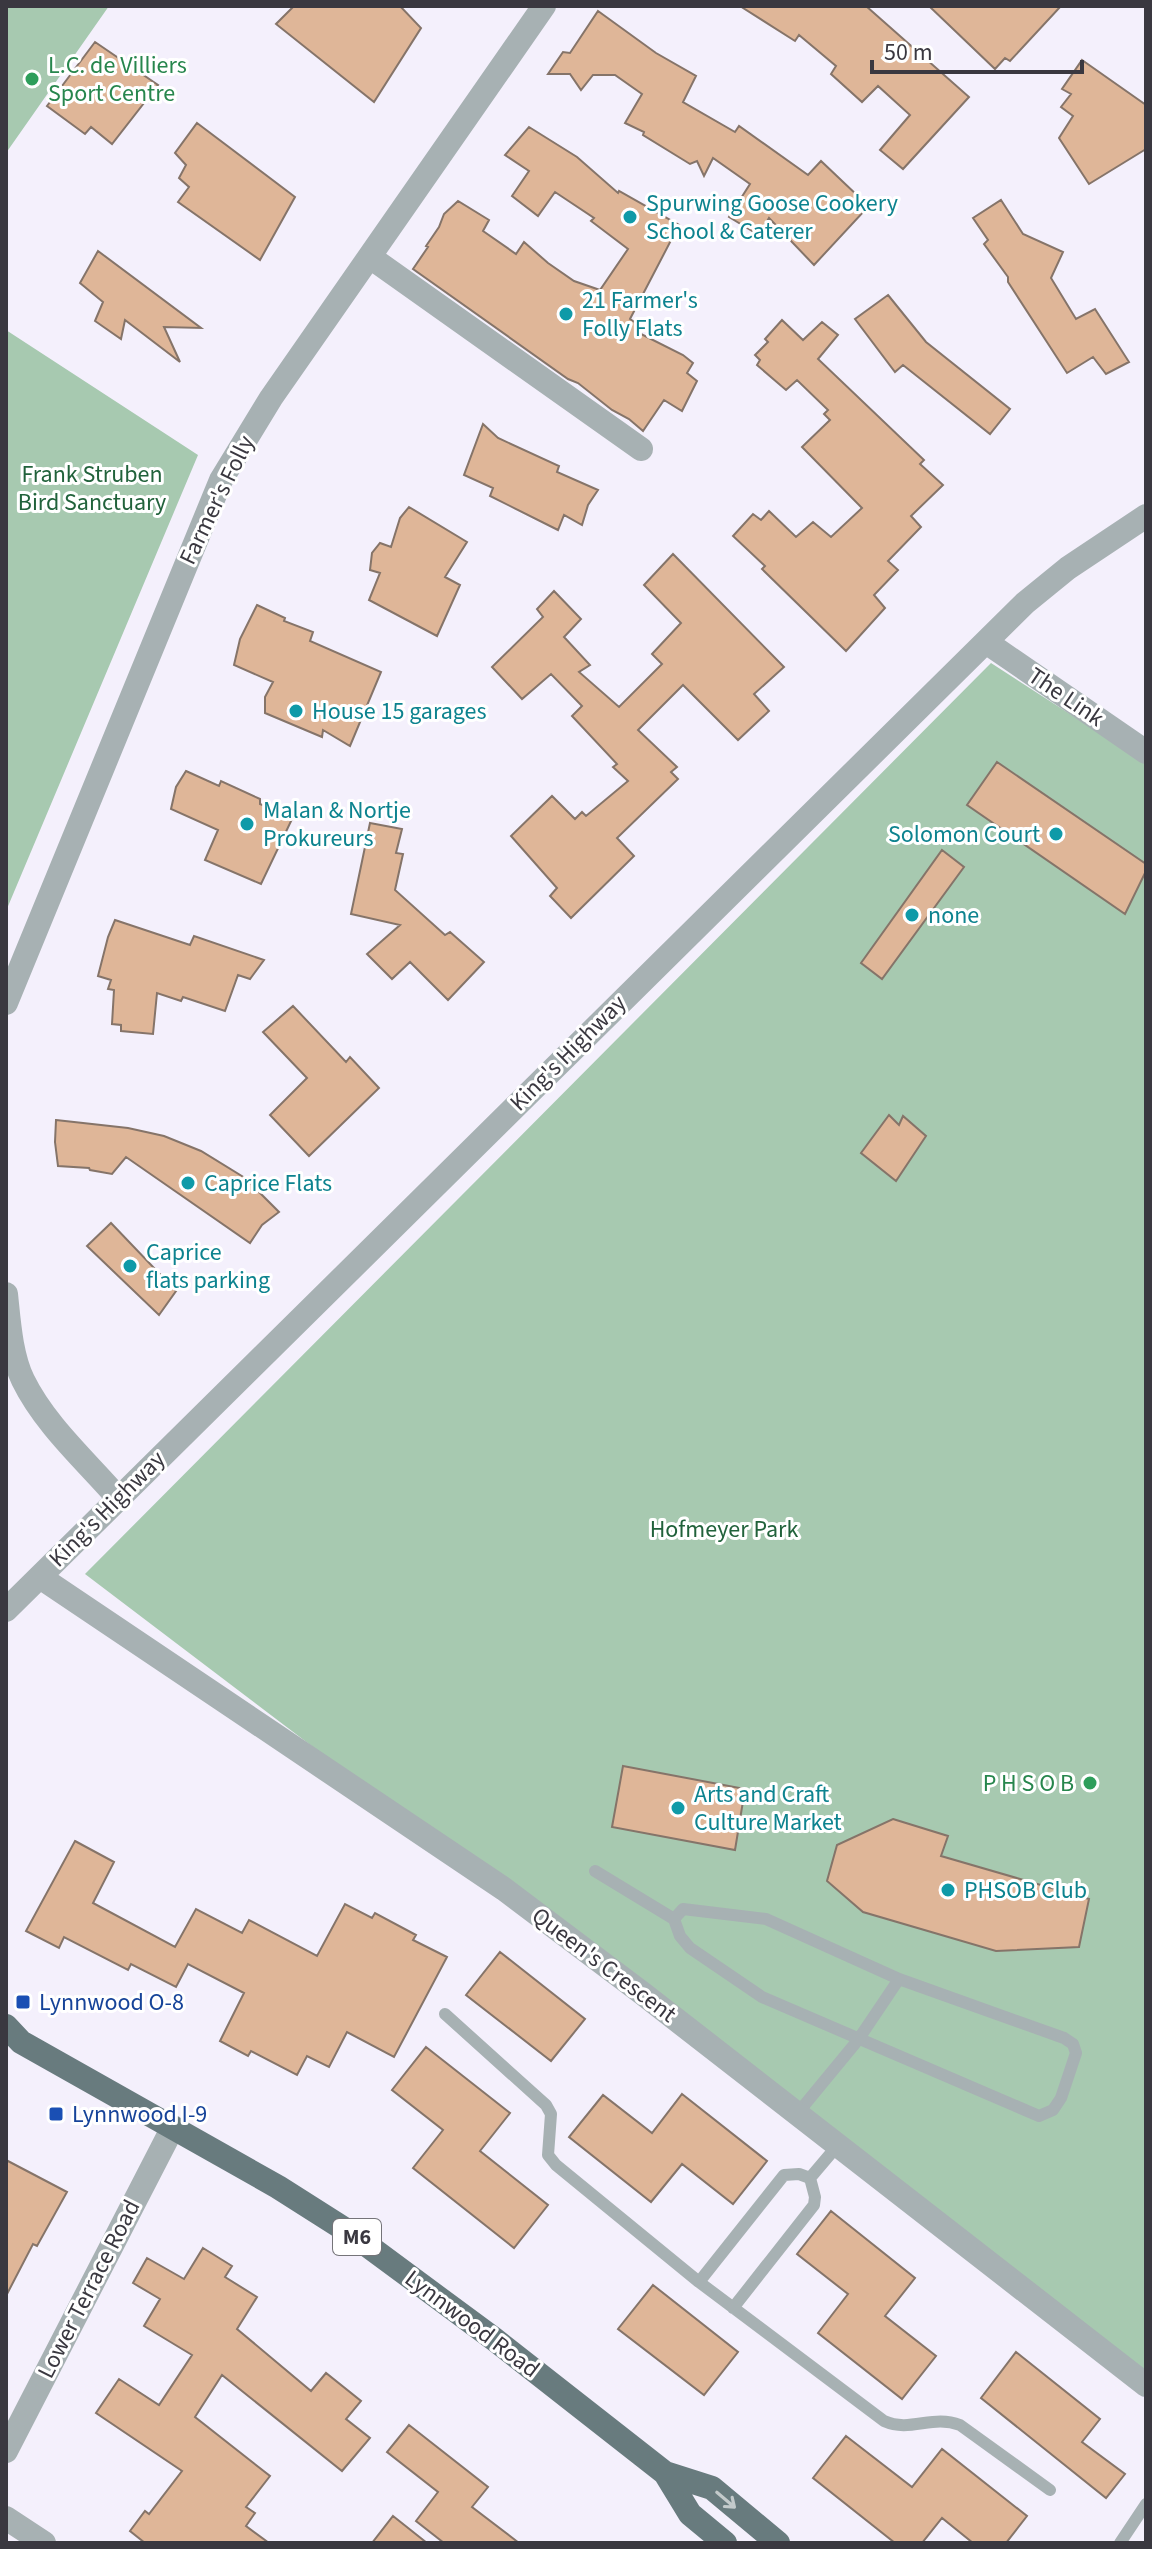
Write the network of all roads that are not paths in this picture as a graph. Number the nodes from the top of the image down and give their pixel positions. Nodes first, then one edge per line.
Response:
1 (544, 6) edge
2 (370, 257) junction
3 (641, 449) dead end
4 (1146, 516) edge
5 (986, 642) junction
6 (1146, 752) edge
7 (6, 1003) edge
8 (6, 1294) edge
9 (118, 1498) junction
10 (40, 1577) junction
11 (6, 1610) edge
12 (595, 1871) dead end
13 (674, 1919) junction
14 (899, 1979) junction
15 (445, 2014) dead end
16 (11, 2036) edge
17 (858, 2040) junction
18 (797, 2114) junction
19 (173, 2127) junction
20 (838, 2145) junction
21 (810, 2178) junction
22 (699, 2282) junction
23 (733, 2308) junction
24 (1146, 2385) edge
25 (6, 2451) edge
26 (665, 2473) junction
27 (1050, 2490) dead end
28 (1146, 2504) edge
29 (18, 2530) edge
30 (44, 2543) edge
31 (725, 2543) edge
32 (778, 2543) edge
33 (1120, 2543) edge

1 - 2 street, Farmer's Folly
2 - 3 street
2 - 7 street, Farmer's Folly
4 - 5 street, King's Highway
5 - 6 street, The Link
5 - 9 street, King's Highway
8 - 9 street
9 - 10 street, King's Highway
10 - 11 street, King's Highway
10 - 18 street, Queen's Crescent
12 - 13 lane
13 - 14 lane
13 - 17 lane
14 - 17 lane
14 - 17 lane
15 - 22 lane
16 - 19 main road, Lynnwood Road / M6
17 - 18 lane
18 - 20 street, Queen's Crescent
19 - 25 street, Lower Terrace Road
19 - 26 main road, Lynnwood Road / M6
20 - 21 lane
20 - 24 street, Queen's Crescent
21 - 22 lane
21 - 23 lane
22 - 23 lane
23 - 27 lane
26 - 31 main road, Lynnwood Road / M6
26 -> 32 main road, Lynnwood Road / M6
28 - 33 lane
29 - 30 street

